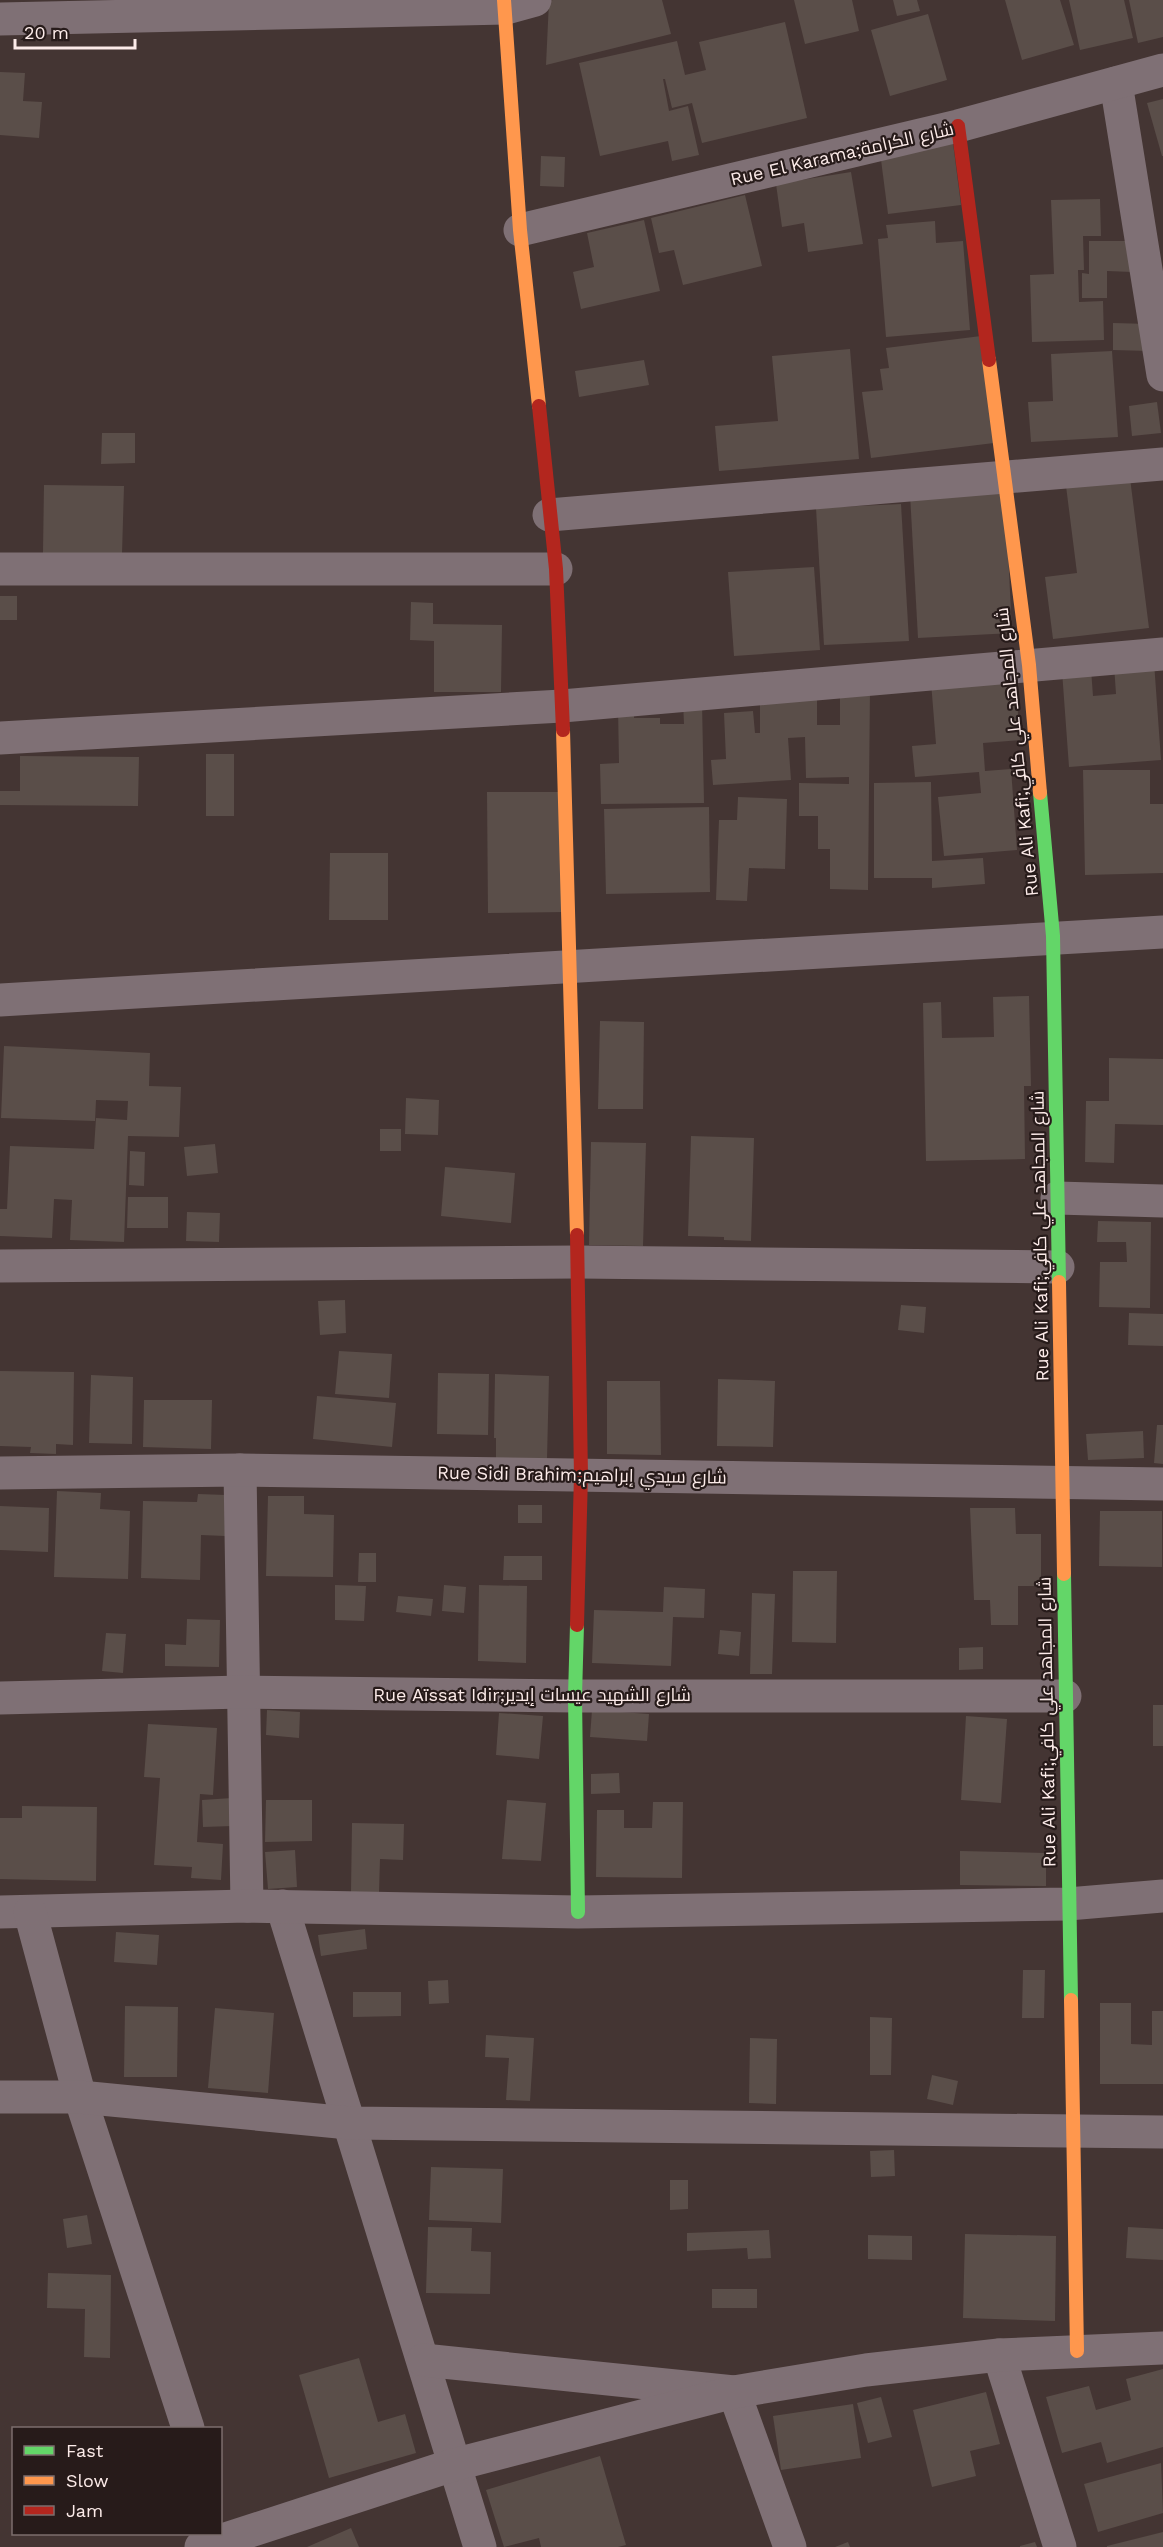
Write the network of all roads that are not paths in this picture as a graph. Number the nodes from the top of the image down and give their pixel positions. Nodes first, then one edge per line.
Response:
1 (515, 2) edge
2 (0, 19) edge
3 (1163, 70) edge
4 (1116, 83) junction
5 (958, 126) junction
6 (520, 230) junction
7 (1163, 375) edge
8 (1163, 464) edge
9 (1004, 477) junction
10 (549, 514) junction
11 (0, 569) edge
12 (556, 569) junction
13 (1163, 654) edge
14 (1029, 665) junction
15 (562, 706) junction
16 (0, 738) edge
17 (1163, 932) edge
18 (1053, 936) junction
19 (570, 967) junction
20 (0, 1000) edge
21 (1058, 1198) junction
22 (1163, 1201) edge
23 (578, 1262) junction
24 (0, 1266) edge
25 (1058, 1267) junction
26 (240, 1470) junction
27 (0, 1473) edge
28 (581, 1475) junction
29 (1062, 1483) junction
30 (1163, 1484) edge
31 (242, 1692) junction
32 (575, 1696) junction
33 (1065, 1696) junction
34 (0, 1698) edge
35 (1163, 1896) edge
36 (1068, 1904) junction
37 (247, 1906) junction
38 (282, 1906) junction
39 (15, 1912) edge
40 (578, 1912) junction
41 (0, 2097) edge
42 (80, 2097) junction
43 (350, 2122) junction
44 (1073, 2131) junction
45 (1163, 2132) edge
46 (1163, 2348) edge
47 (1077, 2351) junction
48 (999, 2355) junction
49 (423, 2360) junction
50 (734, 2392) junction
51 (188, 2427) edge
52 (453, 2465) junction
53 (218, 2541) edge
54 (480, 2547) edge
55 (790, 2547) edge
56 (1060, 2547) edge

1 - 2 street
1 - 6 street
3 - 4 street, Rue El Karama;شارع الكرامة
4 - 5 street, Rue El Karama;شارع الكرامة
4 - 7 street
5 - 6 street, Rue El Karama;شارع الكرامة
5 - 9 street, Rue Ali Kafi;شارع المجاهد علي كافي
6 - 10 street
8 - 9 street
9 - 10 street
9 - 14 street, Rue Ali Kafi;شارع المجاهد علي كافي
10 - 12 street
11 - 12 street
12 - 15 street
13 - 14 street
14 - 15 street
14 - 18 street, Rue Ali Kafi;شارع المجاهد علي كافي
15 - 16 street
15 - 19 street
17 - 18 street
18 - 19 street
18 - 21 street, Rue Ali Kafi;شارع المجاهد علي كافي
19 - 20 street
19 - 23 street
21 - 22 street
21 - 25 street, Rue Ali Kafi;شارع المجاهد علي كافي
23 - 24 street
23 - 25 street
23 - 28 street
25 - 29 street, Rue Ali Kafi;شارع المجاهد علي كافي
26 - 27 street, Rue Sidi Brahim;شارع سيدي إبراهيم
26 - 28 street, Rue Sidi Brahim;شارع سيدي إبراهيم
26 - 31 street
28 - 29 street, Rue Sidi Brahim;شارع سيدي إبراهيم
28 - 32 street
29 - 30 street, Rue Sidi Brahim;شارع سيدي إبراهيم
29 - 33 street, Rue Ali Kafi;شارع المجاهد علي كافي
31 - 32 street, Rue Aïssat Idir;شارع الشهيد عيسات إيدير
31 - 34 street, Rue Aïssat Idir;شارع الشهيد عيسات إيدير
31 - 37 street
32 - 33 street, Rue Aïssat Idir;شارع الشهيد عيسات إيدير
32 - 40 street
33 - 36 street, Rue Ali Kafi;شارع المجاهد علي كافي
35 - 36 street
36 - 40 street
36 - 44 street, Rue Ali Kafi;شارع المجاهد علي كافي
37 - 38 street
37 - 39 street
38 - 40 street
38 - 43 street
39 - 42 street
41 - 42 street
42 - 43 street
42 - 51 street
43 - 44 street
43 - 49 street
44 - 45 street
44 - 47 street, Rue Ali Kafi;شارع المجاهد علي كافي
46 - 47 street
47 - 48 street
48 - 50 street
48 - 56 street
49 - 50 street
49 - 52 street
50 - 52 street
50 - 55 street
52 - 53 street
52 - 54 street

